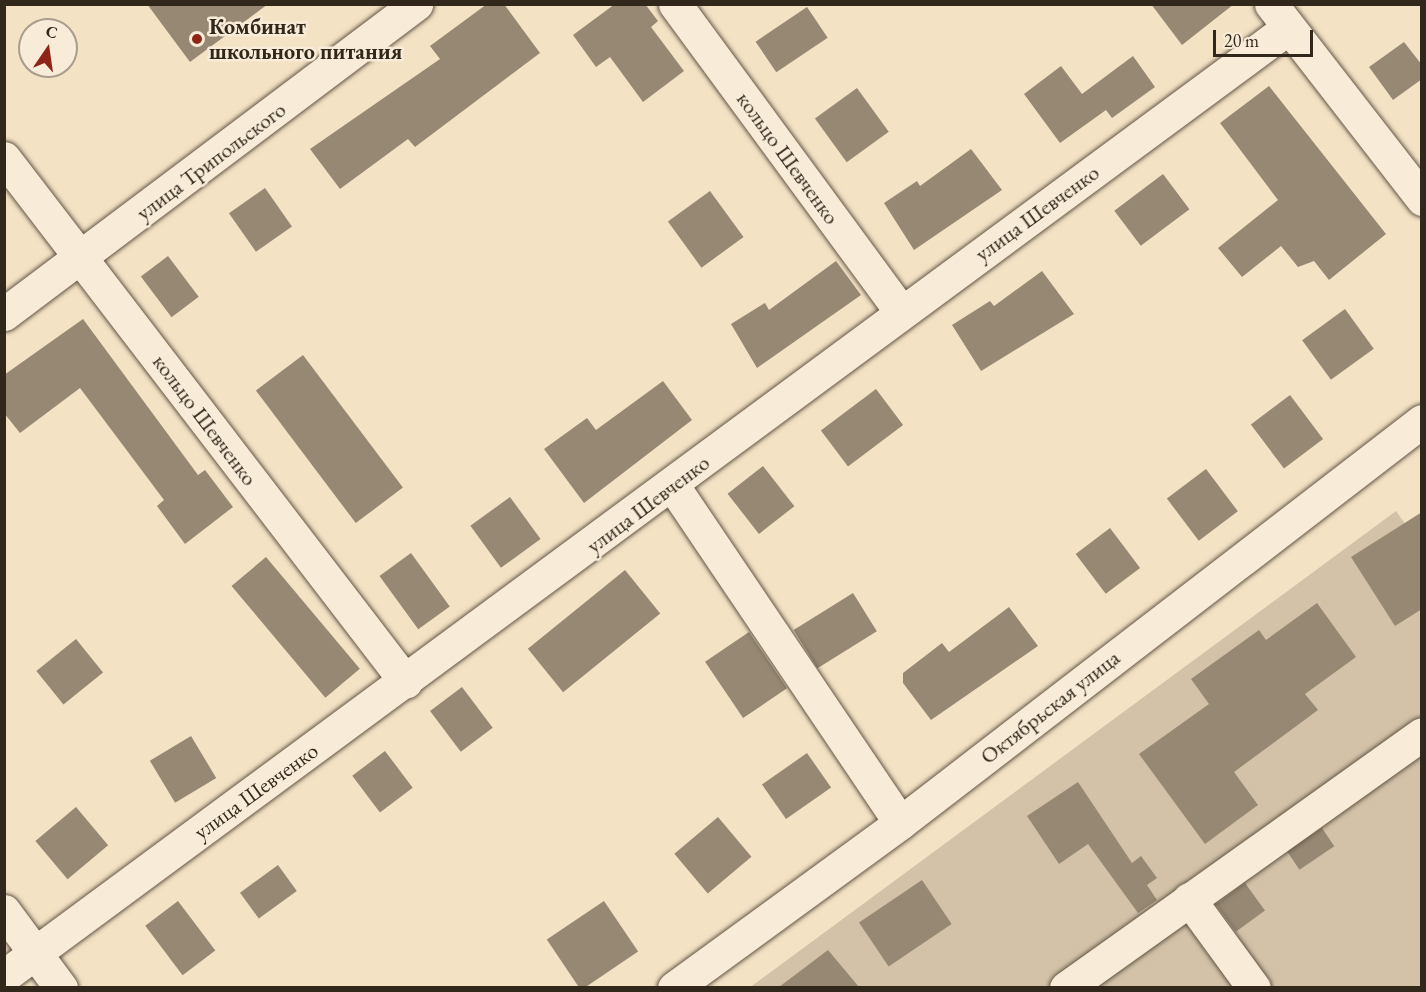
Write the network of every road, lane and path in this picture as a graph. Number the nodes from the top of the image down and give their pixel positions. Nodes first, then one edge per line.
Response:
1 (416, 4) edge
2 (675, 4) edge
3 (1280, 16) edge
4 (4, 159) edge
5 (1422, 199) edge
6 (82, 259) junction
7 (901, 312) junction
8 (4, 314) edge
9 (1419, 424) edge
10 (673, 486) junction
11 (406, 682) junction
12 (1422, 734) edge
13 (900, 823) junction
14 (1189, 899) junction
15 (4, 910) edge
16 (34, 952) junction
17 (4, 976) edge
18 (61, 987) edge
19 (674, 987) edge
20 (1066, 987) edge
21 (1254, 987) edge

1 - 6 street, улица Трипольского
2 - 7 street, кольцо Шевченко
3 - 5 street
3 - 7 street, улица Шевченко
4 - 6 street, кольцо Шевченко
6 - 8 street, улица Трипольского
6 - 11 street, кольцо Шевченко
7 - 10 street, улица Шевченко
9 - 13 street, Октябрьская улица
10 - 11 street, улица Шевченко
10 - 13 street
11 - 16 street, улица Шевченко
12 - 14 street
13 - 19 street, Октябрьская улица
14 - 20 street
14 - 21 street
15 - 16 street
16 - 17 street, улица Шевченко
16 - 18 street

